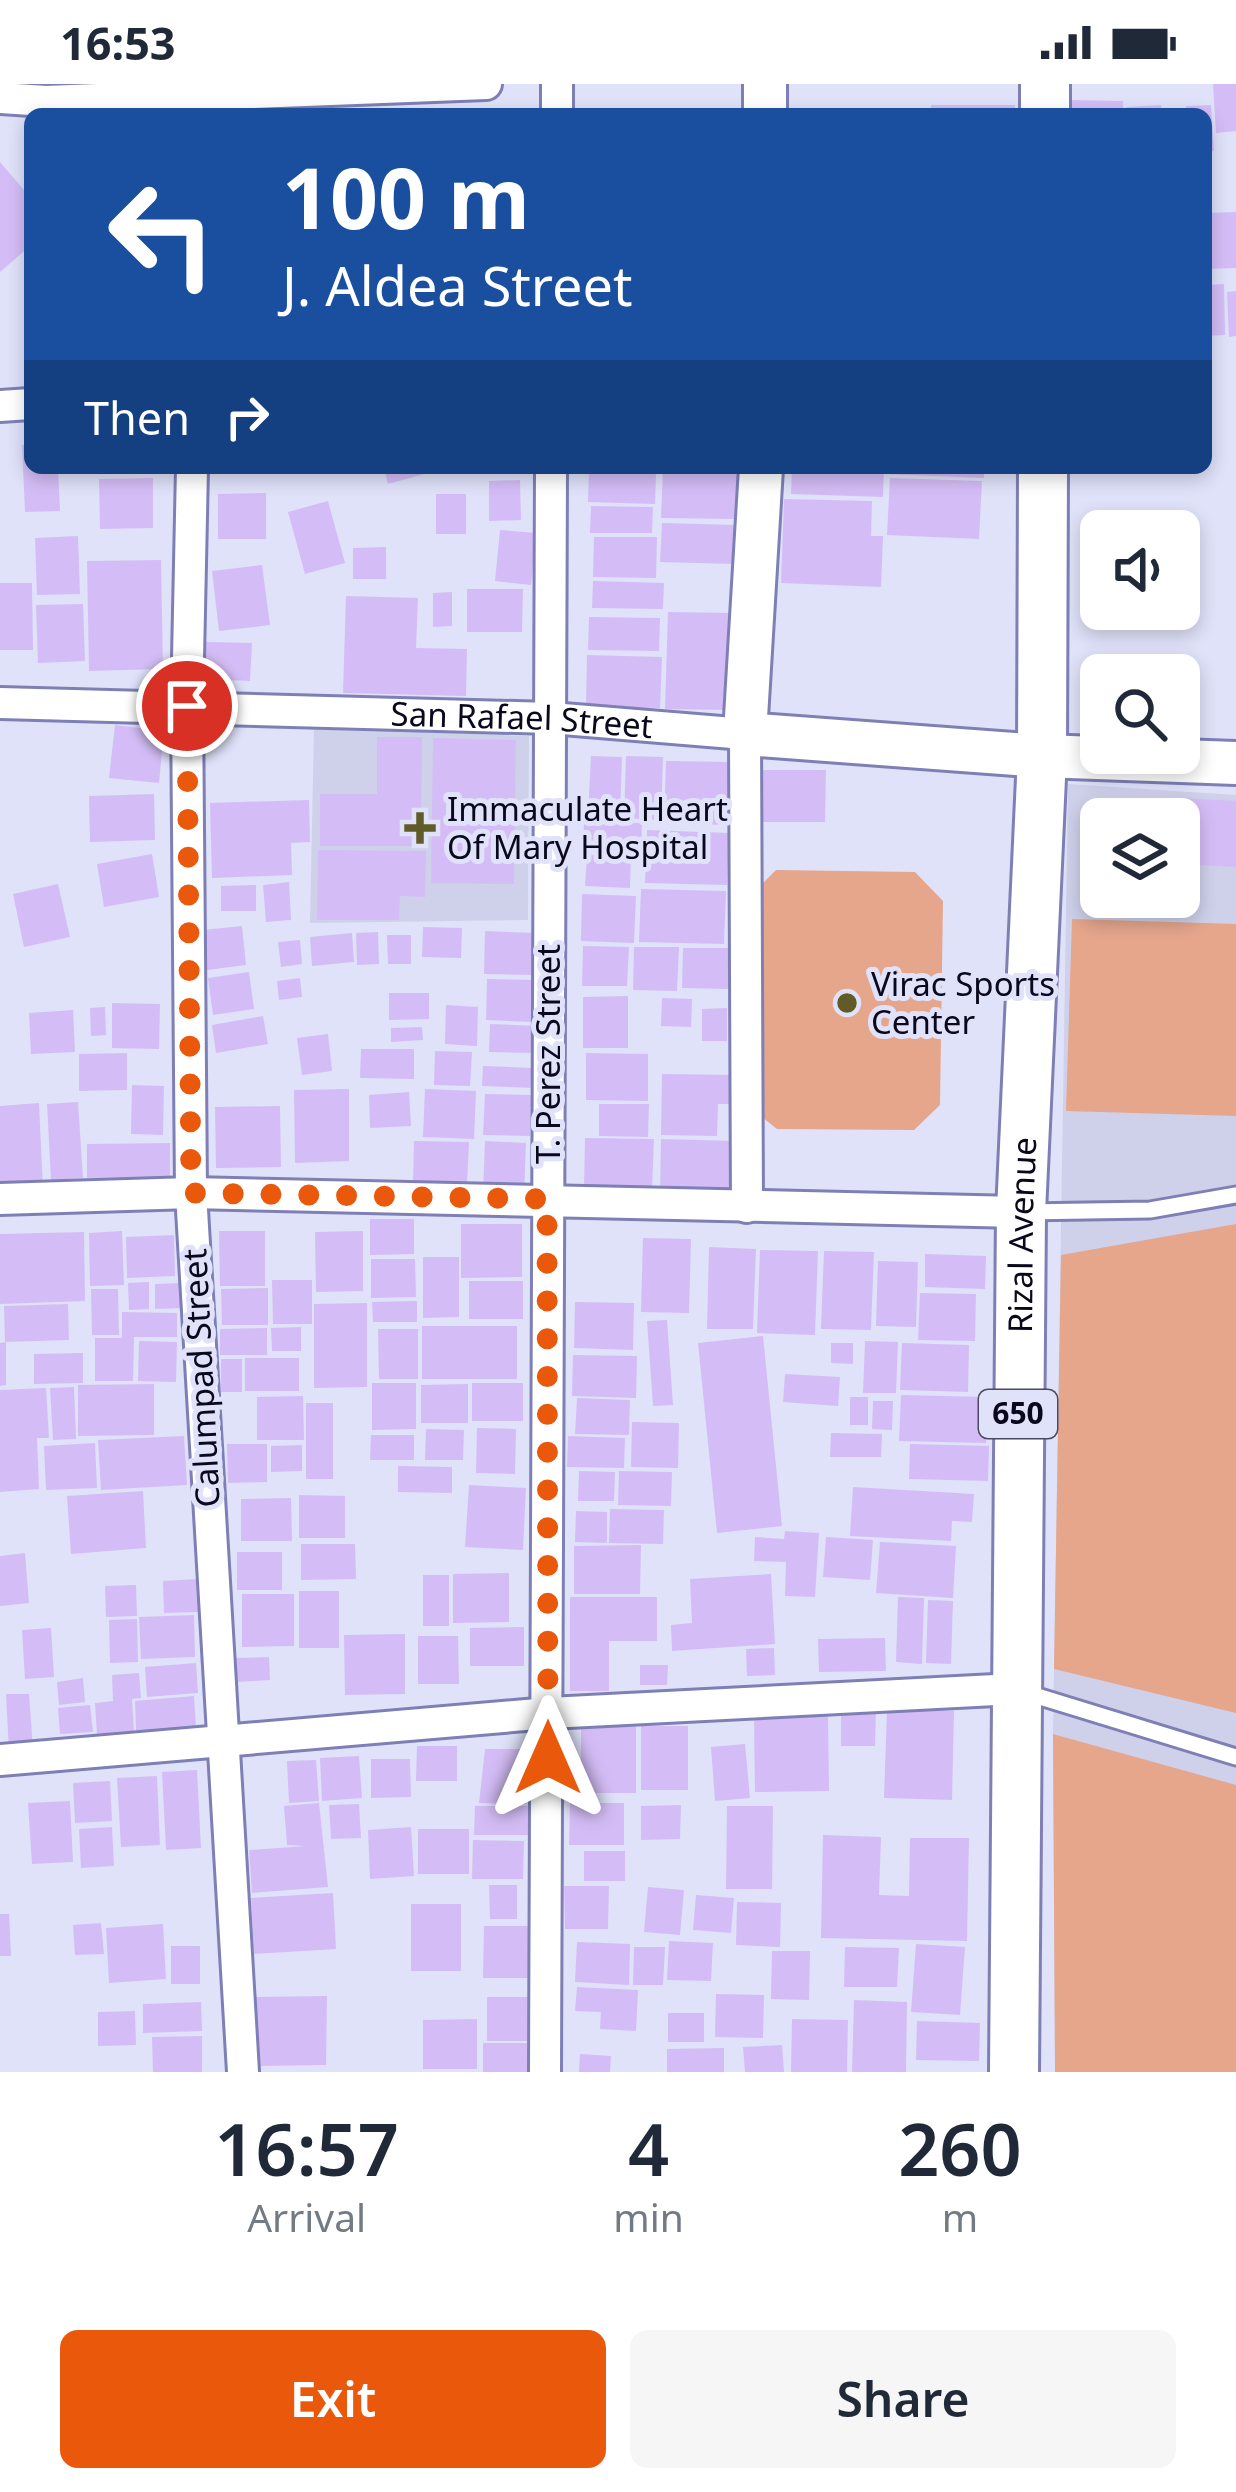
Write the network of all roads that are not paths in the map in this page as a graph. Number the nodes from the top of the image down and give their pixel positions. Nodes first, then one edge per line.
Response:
1 (486, 84) edge
2 (0, 98) edge
3 (209, 98) edge
4 (192, 474) edge
5 (551, 474) edge
6 (761, 474) edge
7 (1043, 474) edge
8 (0, 703) edge
9 (187, 706) junction
10 (551, 718) junction
11 (745, 734) junction
12 (1042, 756) junction
13 (1236, 763) edge
14 (191, 1193) junction
15 (1236, 1195) edge
16 (0, 1199) edge
17 (547, 1199) junction
18 (747, 1207) junction
19 (1021, 1212) junction
20 (1015, 1689) junction
21 (549, 1713) junction
22 (221, 1744) junction
23 (1236, 1757) edge
24 (0, 1760) edge
25 (243, 2072) edge
26 (544, 2072) edge
27 (1014, 2072) edge

1 - 3 street
2 - 3 street
4 - 9 street, Calumpad Street
5 - 10 street, T. Perez Street
6 - 11 main road
7 - 12 main road, Rizal Avenue / 650
8 - 9 street, San Rafael Street
9 - 10 street, San Rafael Street
9 - 14 street, Calumpad Street
10 - 11 street, San Rafael Street
10 - 17 street, T. Perez Street
11 - 12 main road, San Rafael Street
11 - 18 street
12 - 13 main road, San Rafael Street
12 - 19 main road, Rizal Avenue / 650
14 - 16 street
14 - 17 street
14 - 22 street, Calumpad Street
15 - 19 lane
17 - 18 street
17 - 21 street, T. Perez Street
18 - 19 street
19 - 20 main road, Rizal Avenue / 650
20 - 21 street
20 - 23 lane
20 - 27 main road, Rizal Avenue / 650
21 - 22 street
21 - 26 street, T. Perez Street
22 - 24 street
22 - 25 street, Calumpad Street

